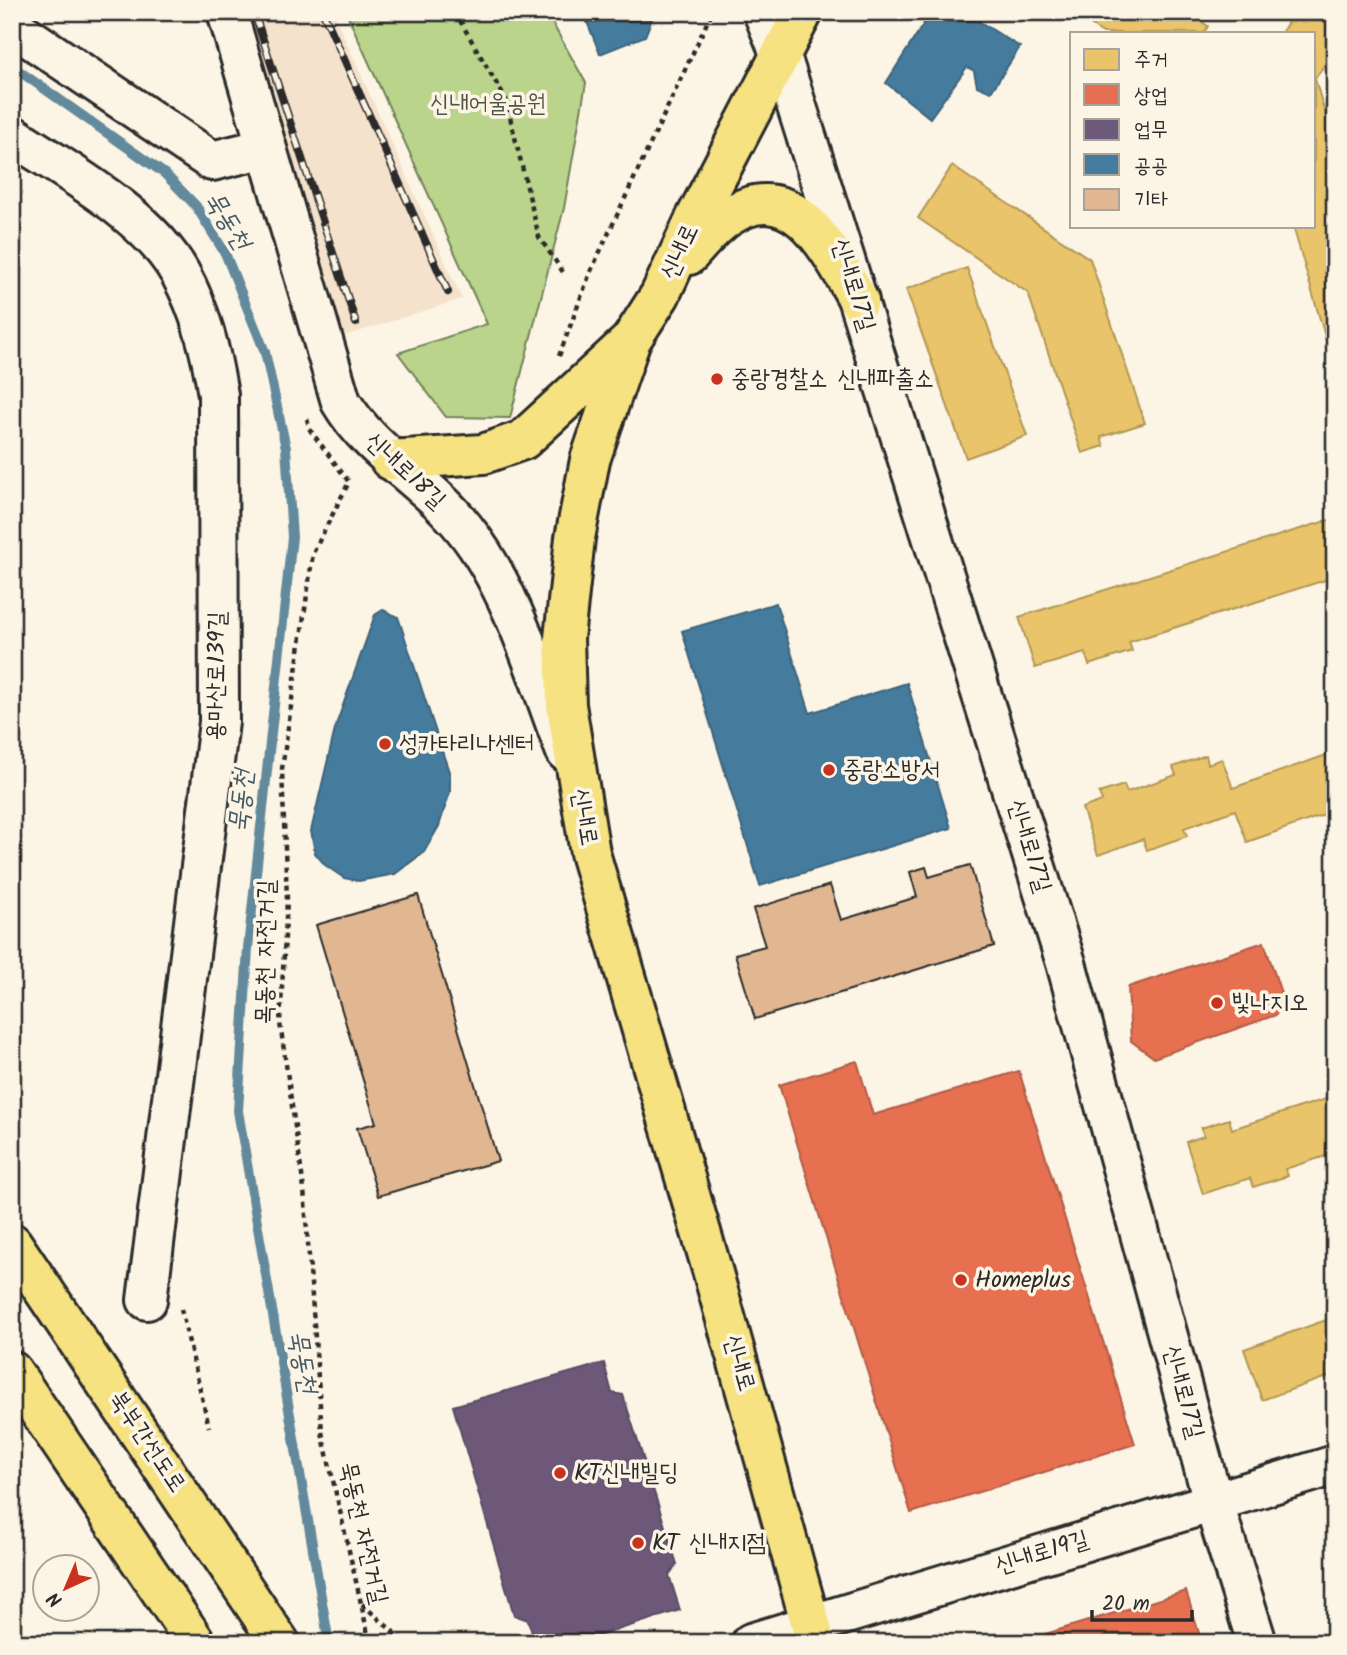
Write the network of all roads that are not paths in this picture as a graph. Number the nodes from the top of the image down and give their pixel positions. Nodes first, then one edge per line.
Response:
1 (227, 12) edge
2 (764, 12) edge
3 (803, 12) edge
4 (12, 26) edge
5 (781, 56) junction
6 (12, 135) edge
7 (266, 148) junction
8 (670, 274) junction
9 (859, 301) junction
10 (631, 341) junction
11 (390, 460) junction
12 (578, 780) junction
13 (12, 1243) edge
14 (165, 1305) road end
15 (12, 1371) edge
16 (1335, 1465) edge
17 (1213, 1501) junction
18 (813, 1633) edge
19 (196, 1643) edge
20 (281, 1643) edge
21 (751, 1643) edge
22 (1256, 1643) edge

1 - 7 street, 신내로18길
2 - 5 street, 신내로17길
3 - 5 main road, 신내로
4 - 7 street
5 - 8 main road, 신내로
5 - 9 street, 신내로17길
6 - 14 street, 용마산로139길
7 - 11 street, 신내로18길
8 - 9 main road
8 - 10 main road, 신내로
9 - 17 street, 신내로17길
10 - 11 main road
10 - 12 main road, 신내로
11 - 12 street, 신내로18길
12 - 18 main road, 신내로
13 - 20 main road, 북부간선도로
15 - 19 main road
16 - 17 street, 신내로19길
17 - 18 street, 신내로19길
17 - 22 street, 신내로17길
18 - 21 street, 신내로19길

